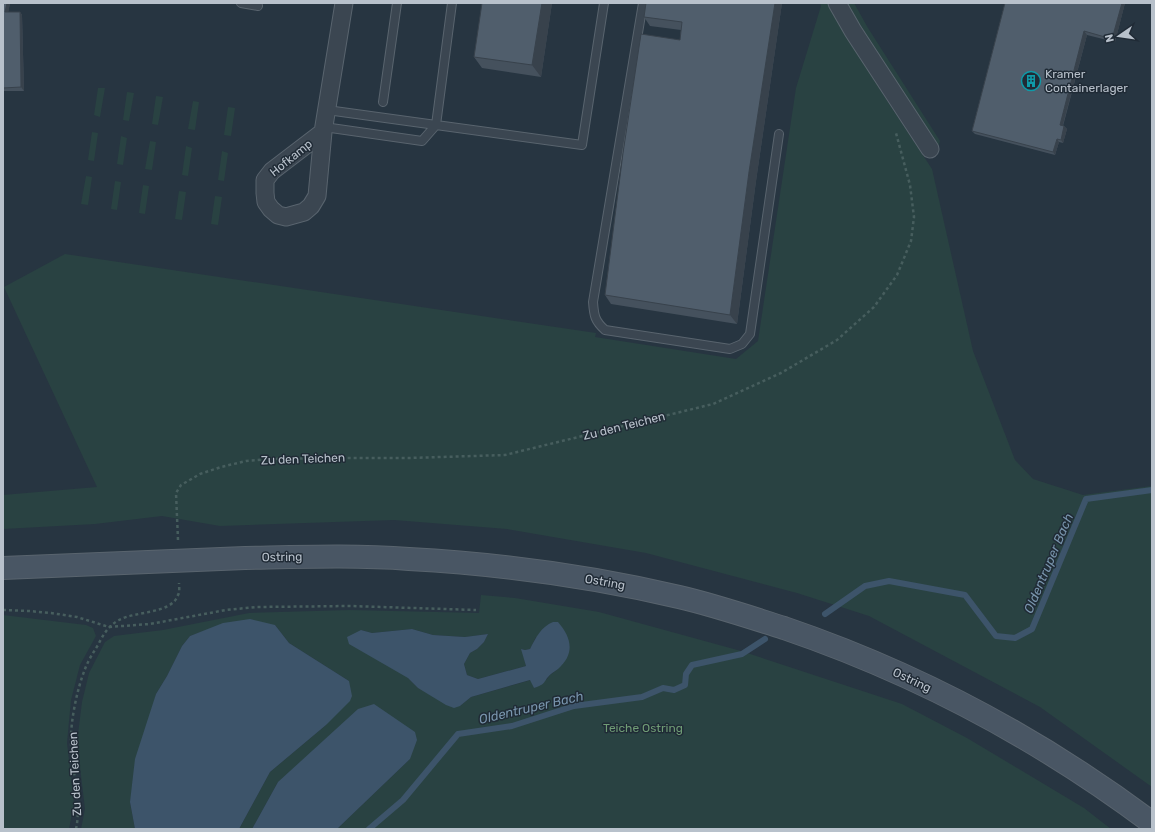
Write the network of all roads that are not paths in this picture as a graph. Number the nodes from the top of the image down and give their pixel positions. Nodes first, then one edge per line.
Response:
1 (241, 3) edge
2 (344, 3) edge
3 (397, 3) edge
4 (452, 3) edge
5 (604, 3) edge
6 (643, 3) edge
7 (837, 3) edge
8 (258, 6) dead end
9 (383, 102) dead end
10 (327, 110) junction
11 (436, 125) junction
12 (324, 130) junction
13 (779, 134) dead end
14 (930, 150) dead end
15 (3, 568) edge
16 (1152, 823) edge

1 - 8 lane
2 - 10 street, Hofkamp
3 - 9 lane
4 - 11 lane
5 - 11 lane
6 - 13 lane
7 - 14 street
10 - 11 lane
10 - 12 street, Hofkamp
11 - 12 lane
12 - 12 street, Hofkamp
15 - 16 main road, Ostring

